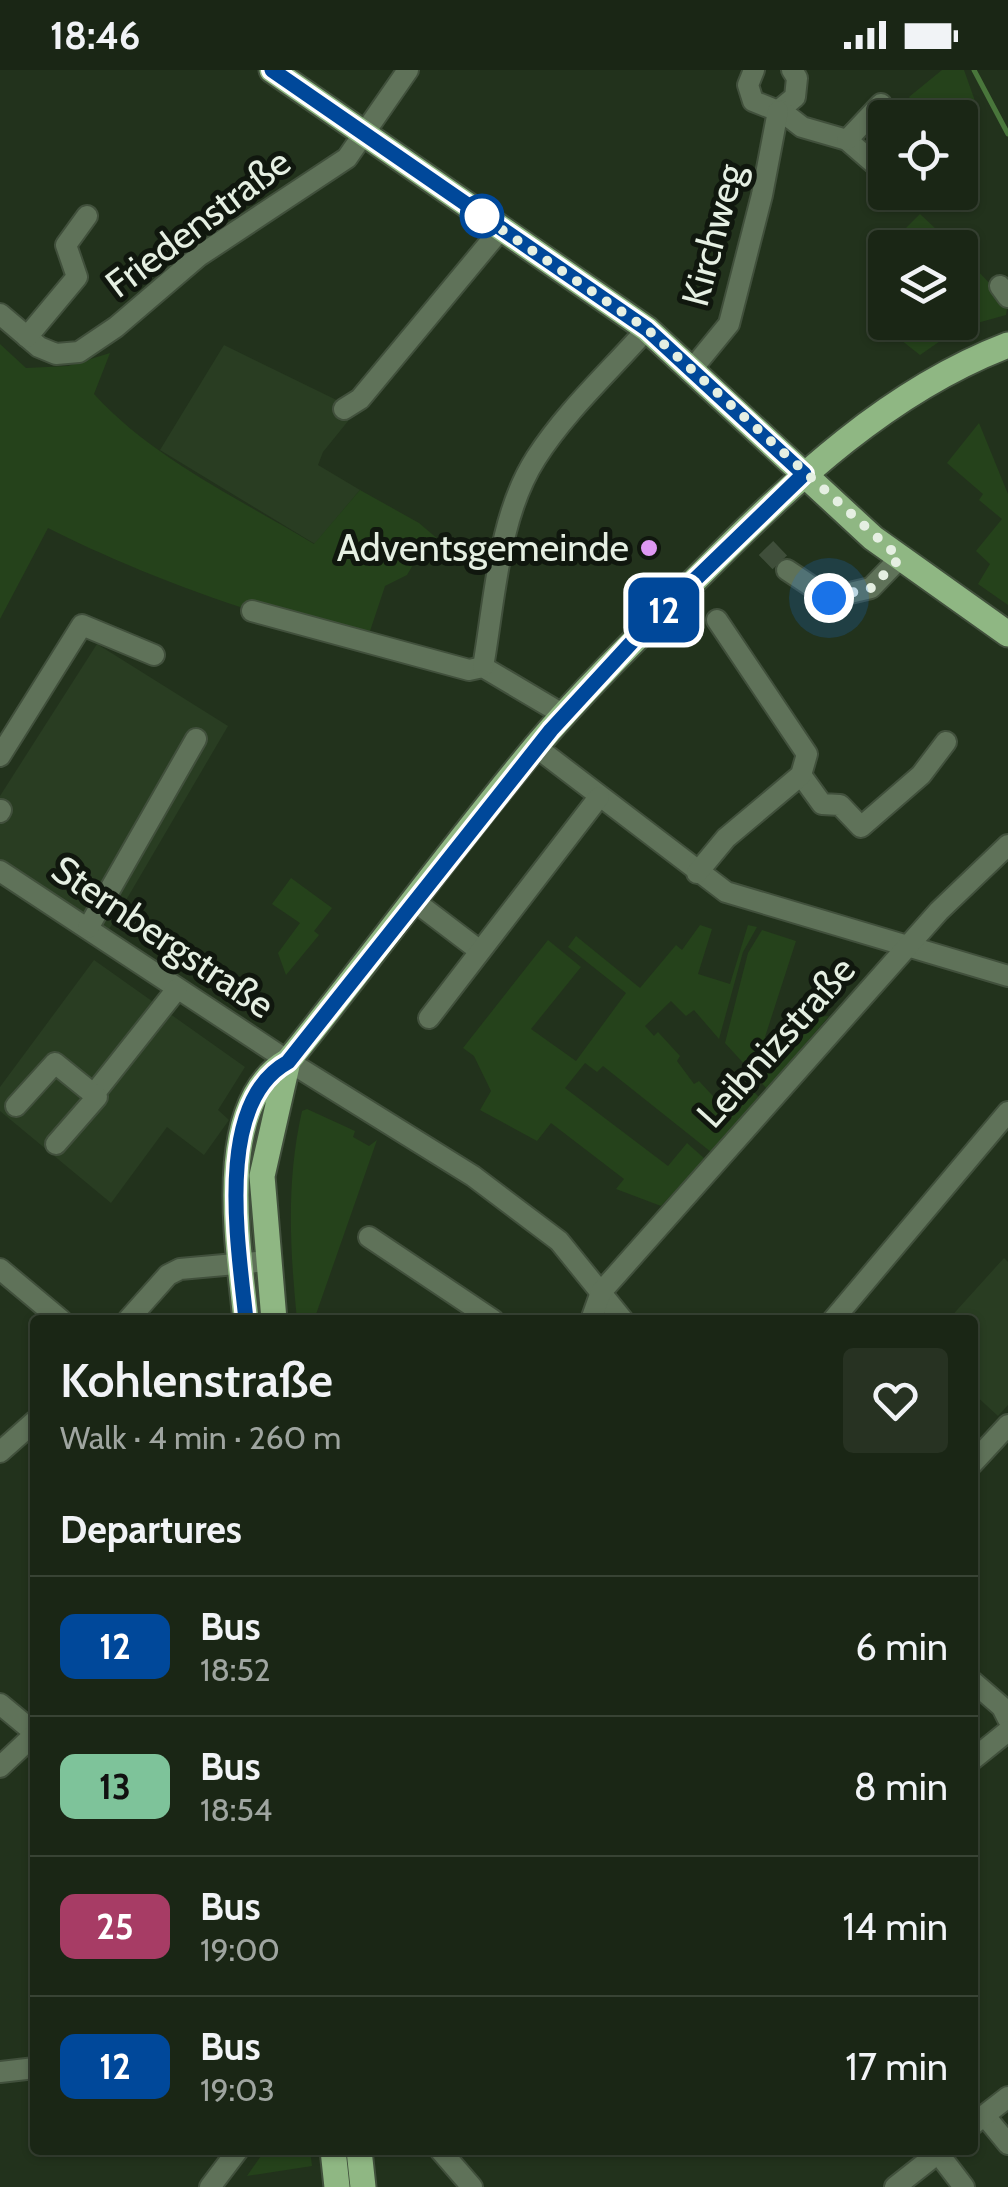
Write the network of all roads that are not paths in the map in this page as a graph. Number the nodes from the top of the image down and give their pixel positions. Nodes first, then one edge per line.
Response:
1 (272, 70) edge
2 (408, 70) edge
3 (792, 70) edge
4 (748, 72) edge
5 (779, 110) junction
6 (868, 117) edge
7 (364, 135) junction
8 (846, 140) junction
9 (868, 159) edge
10 (87, 216) dead end
11 (501, 229) junction
12 (0, 314) edge
13 (647, 329) junction
14 (27, 337) junction
15 (1008, 346) edge
16 (693, 368) junction
17 (344, 409) dead end
18 (804, 474) junction
19 (900, 558) junction
20 (787, 570) tunnel mouth
21 (252, 612) dead end
22 (717, 620) dead end
23 (1008, 634) edge
24 (154, 655) dead end
25 (483, 667) junction
26 (564, 715) junction
27 (196, 738) dead end
28 (946, 742) dead end
29 (536, 747) junction
30 (0, 756) edge
31 (801, 776) junction
32 (599, 797) junction
33 (1008, 845) edge
34 (0, 871) edge
35 (697, 873) junction
36 (414, 900) junction
37 (88, 928) junction
38 (908, 946) junction
39 (480, 951) junction
40 (1008, 976) edge
41 (177, 989) junction
42 (429, 1018) dead end
43 (288, 1062) junction
44 (94, 1094) junction
45 (16, 1106) dead end
46 (1008, 1112) edge
47 (56, 1144) dead end
48 (369, 1236) dead end
49 (268, 1261) junction
50 (240, 1264) junction
51 (0, 1269) edge
52 (602, 1292) junction
53 (55, 1315) edge
54 (132, 1315) edge
55 (245, 1315) edge
56 (273, 1315) edge
57 (485, 1315) edge
58 (592, 1315) edge
59 (619, 1315) edge
60 (837, 1315) edge
61 (30, 1425) edge
62 (1008, 1425) edge
63 (0, 1452) edge
64 (978, 1458) edge
65 (978, 1686) edge
66 (0, 1704) edge
67 (30, 1729) edge
68 (1007, 1729) edge
69 (30, 1738) edge
70 (978, 1755) edge
71 (0, 1767) edge
72 (30, 2069) edge
73 (2, 2074) edge
74 (1008, 2098) edge
75 (979, 2120) edge
76 (1008, 2144) edge
77 (234, 2155) edge
78 (334, 2155) edge
79 (360, 2155) edge
80 (444, 2155) edge
81 (936, 2155) edge
82 (942, 2155) edge
83 (210, 2187) edge
84 (338, 2187) edge
85 (363, 2187) edge
86 (472, 2187) edge
87 (895, 2187) edge
88 (964, 2187) edge

1 - 7 main road
2 - 7 street, Friedenstraße
3 - 5 street, Kirchweg
4 - 5 street
5 - 8 street
5 - 16 street, Kirchweg
6 - 8 street
7 - 11 main road
7 - 14 street, Friedenstraße
8 - 9 street
10 - 14 street
11 - 13 main road
11 - 17 street
12 - 14 street, Friedenstraße
13 - 16 main road
13 - 25 street
15 - 18 main road
16 - 18 main road
18 - 19 main road
18 - 26 main road
19 - 20 street
19 - 23 main road
21 - 25 street
22 - 31 street
24 - 30 street
25 - 26 street
26 - 29 main road
27 - 37 street
28 - 31 street
29 - 32 street
29 - 36 main road
31 - 35 street
32 - 35 street
32 - 39 street
33 - 38 street, Leibnizstraße
34 - 37 street, Sternbergstraße
35 - 38 street
36 - 39 street
36 - 43 main road
37 - 41 street, Sternbergstraße
38 - 40 street
38 - 52 street, Leibnizstraße
39 - 42 street
41 - 43 street, Sternbergstraße
41 - 44 street
43 - 49 main road
43 - 50 main road
43 - 52 street, Sternbergstraße
44 - 45 street
44 - 47 street
46 - 60 street
48 - 57 street
49 - 50 street
49 - 56 main road
50 - 54 street
50 - 55 main road
51 - 53 street
52 - 58 street, Leibnizstraße
52 - 59 street, Sternbergstraße
61 - 63 street
62 - 64 street
65 - 68 street
66 - 67 street
68 - 70 street
69 - 71 street
72 - 73 street
74 - 75 street
75 - 76 street
77 - 83 street
78 - 84 main road
79 - 85 main road
80 - 86 street
81 - 87 street
82 - 88 street

